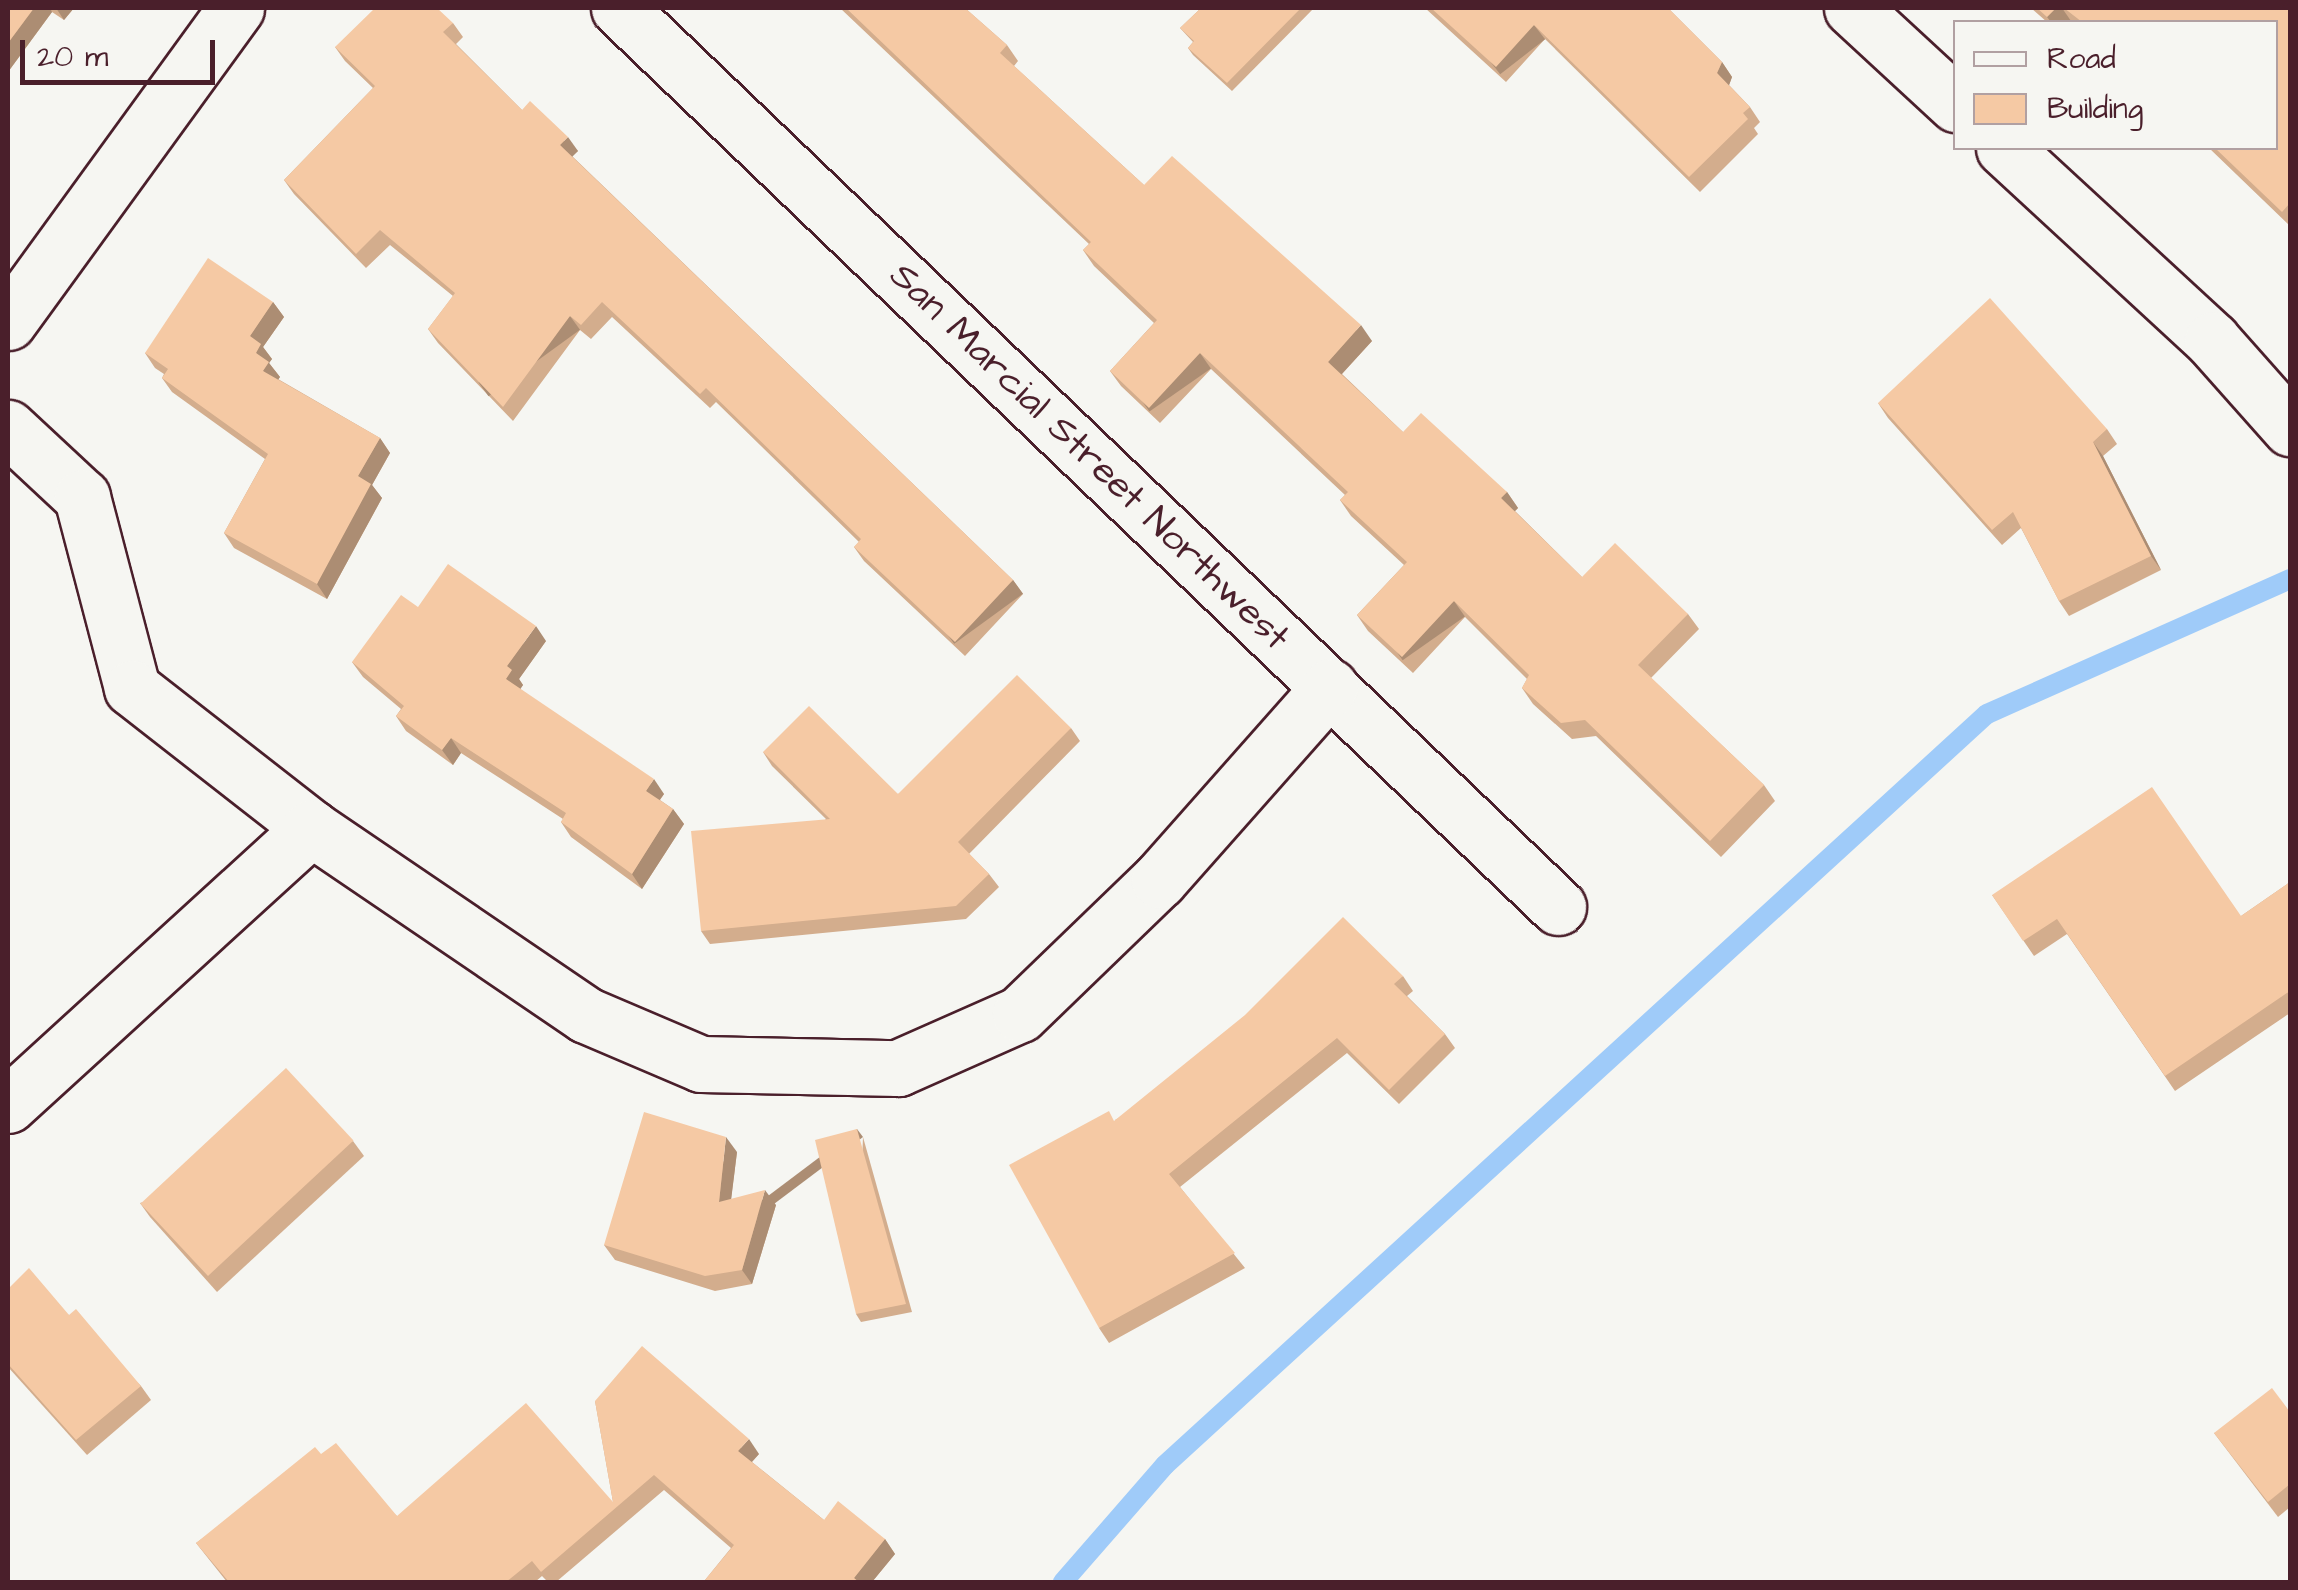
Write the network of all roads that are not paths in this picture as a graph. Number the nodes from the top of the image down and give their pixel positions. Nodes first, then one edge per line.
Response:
1 (236, 8) edge
2 (618, 8) edge
3 (1852, 8) edge
4 (1953, 101) edge
5 (2006, 150) edge
6 (8, 322) edge
7 (8, 428) edge
8 (2290, 428) edge
9 (1330, 687) junction
10 (310, 828) junction
11 (1558, 906) dead end
12 (8, 1105) edge

1 - 6 street
2 - 9 street, San Marcial Street Northwest
3 - 4 street
5 - 8 street
7 - 10 street
9 - 10 street
9 - 11 street, San Marcial Street Northwest
10 - 12 street

